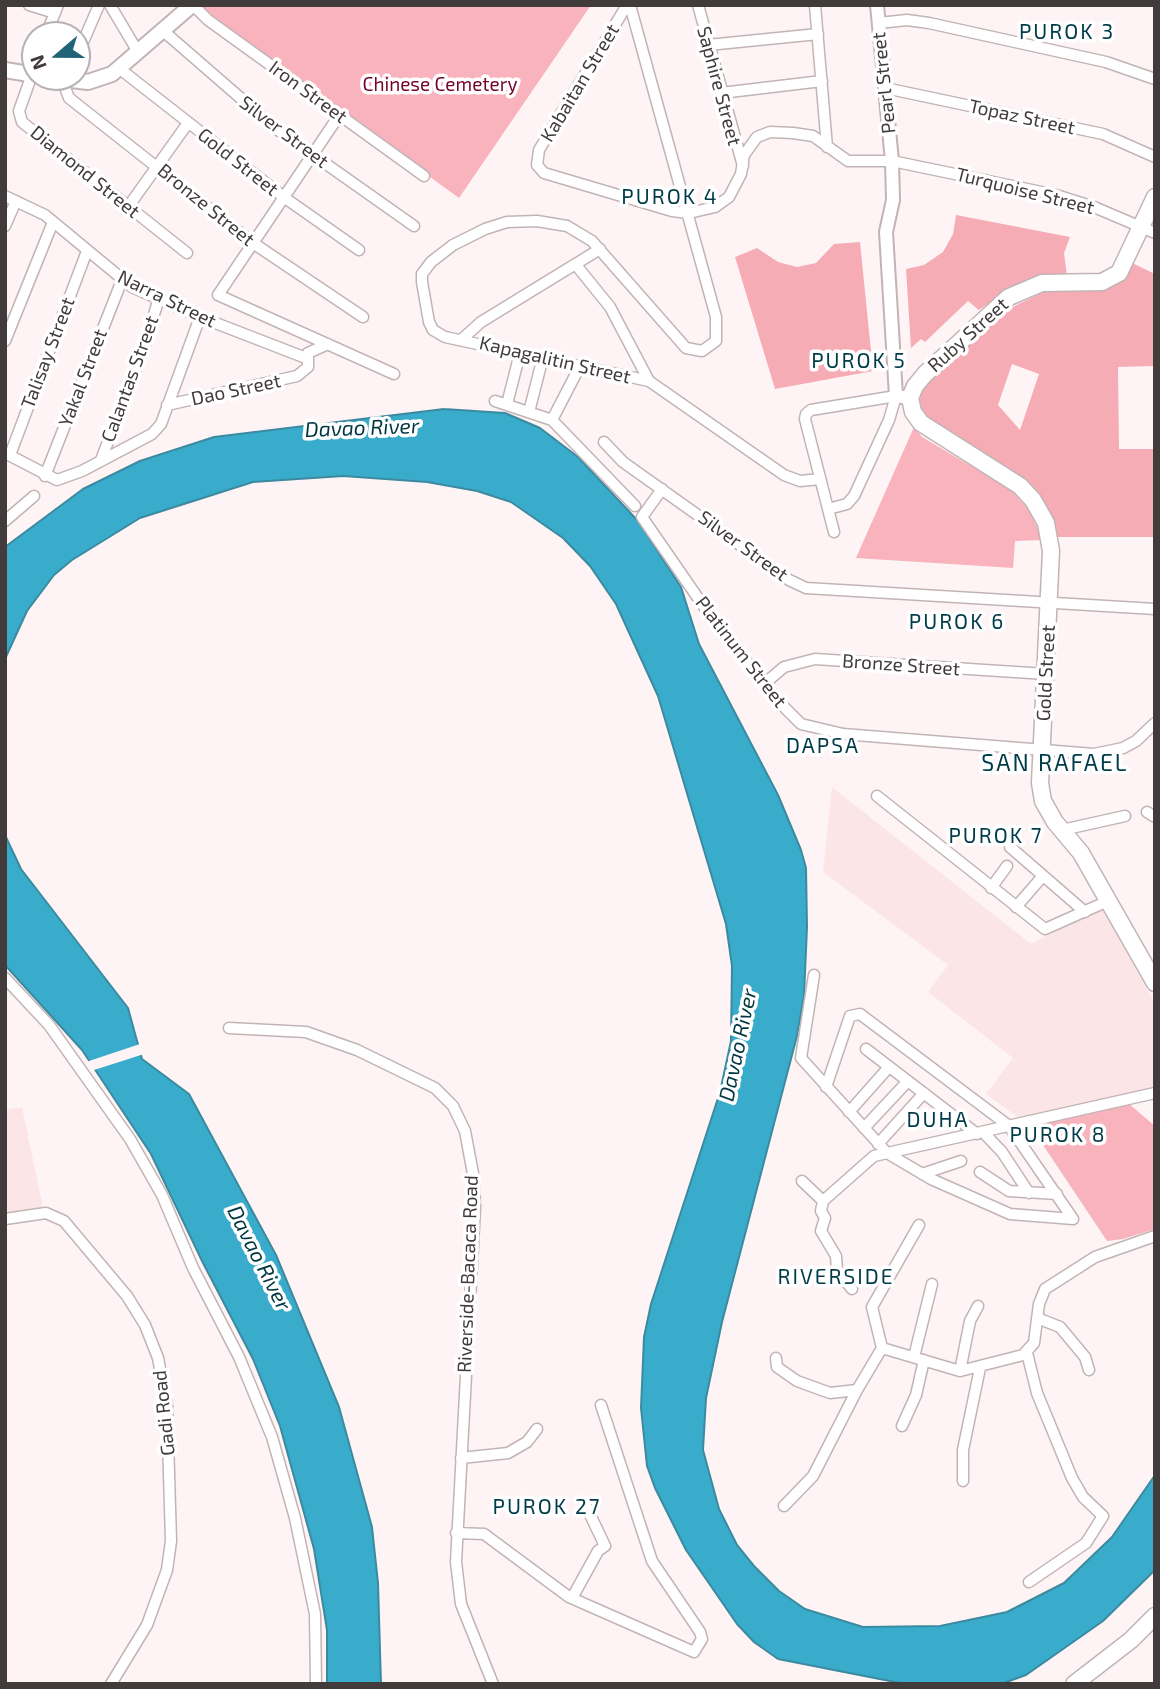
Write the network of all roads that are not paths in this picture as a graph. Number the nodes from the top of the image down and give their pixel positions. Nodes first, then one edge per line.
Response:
1 (99, 5) edge
2 (110, 5) edge
3 (193, 5) edge
4 (629, 5) edge
5 (698, 5) edge
6 (815, 5) edge
7 (877, 5) edge
8 (35, 6) edge
9 (56, 9) edge
10 (879, 23) junction
11 (91, 24) edge
12 (161, 29) junction
13 (818, 34) junction
14 (708, 45) junction
15 (138, 52) junction
16 (120, 69) junction
17 (1155, 79) edge
18 (91, 81) edge
19 (822, 81) junction
20 (886, 88) junction
21 (28, 91) edge
22 (68, 91) edge
23 (721, 93) junction
24 (340, 114) junction
25 (188, 123) junction
26 (827, 147) junction
27 (313, 155) junction
28 (1155, 158) edge
29 (892, 161) junction
30 (157, 166) junction
31 (743, 166) junction
32 (424, 176) dead end
33 (1155, 197) edge
34 (285, 198) junction
35 (10, 199) edge
36 (128, 207) junction
37 (689, 213) junction
38 (53, 222) junction
39 (5, 226) edge
40 (414, 226) dead end
41 (1148, 230) edge
42 (253, 243) junction
43 (600, 249) junction
44 (359, 250) dead end
45 (87, 251) junction
46 (187, 253) dead end
47 (576, 265) junction
48 (122, 280) junction
49 (159, 298) junction
50 (200, 317) junction
51 (363, 317) dead end
52 (461, 340) junction
53 (5, 341) edge
54 (328, 344) junction
55 (520, 353) junction
56 (543, 357) junction
57 (306, 358) junction
58 (580, 366) junction
59 (394, 374) dead end
60 (649, 381) junction
61 (903, 397) junction
62 (495, 401) dead end
63 (507, 404) junction
64 (167, 405) junction
65 (529, 412) junction
66 (552, 420) junction
67 (604, 442) dead end
68 (7, 454) edge
69 (101, 460) junction
70 (45, 476) junction
71 (820, 479) junction
72 (662, 489) junction
73 (34, 496) dead end
74 (635, 506) dead end
75 (828, 509) junction
76 (5, 521) edge
77 (834, 531) dead end
78 (1049, 604) junction
79 (1155, 609) edge
80 (1046, 674) junction
81 (764, 684) junction
82 (1155, 723) edge
83 (1042, 748) junction
84 (877, 796) dead end
85 (1125, 816) dead end
86 (1062, 830) junction
87 (1010, 847) dead end
88 (1007, 866) dead end
89 (1042, 877) junction
90 (991, 888) junction
91 (1108, 901) junction
92 (1016, 907) junction
93 (1085, 912) junction
94 (814, 975) dead end
95 (5, 978) edge
96 (1155, 983) edge
97 (229, 1028) dead end
98 (866, 1049) dead end
99 (890, 1067) junction
100 (908, 1081) junction
101 (826, 1087) junction
102 (924, 1093) junction
103 (1155, 1093) edge
104 (849, 1112) junction
105 (1009, 1126) junction
106 (864, 1129) junction
107 (980, 1133) junction
108 (878, 1143) junction
109 (887, 1153) junction
110 (961, 1161) dead end
111 (980, 1172) dead end
112 (922, 1174) junction
113 (802, 1181) dead end
114 (1029, 1193) junction
115 (1057, 1194) junction
116 (823, 1201) junction
117 (5, 1219) edge
118 (919, 1225) dead end
119 (1155, 1237) edge
120 (932, 1284) dead end
121 (852, 1289) dead end
122 (978, 1306) dead end
123 (1037, 1318) junction
124 (882, 1348) junction
125 (1027, 1353) junction
126 (776, 1357) dead end
127 (919, 1359) junction
128 (980, 1368) junction
129 (1089, 1370) dead end
130 (960, 1371) junction
131 (857, 1390) junction
132 (601, 1405) dead end
133 (902, 1426) dead end
134 (537, 1429) dead end
135 (461, 1458) junction
136 (963, 1481) dead end
137 (586, 1506) dead end
138 (783, 1506) dead end
139 (456, 1533) junction
140 (1029, 1582) dead end
141 (572, 1598) junction
142 (1155, 1616) edge
143 (111, 1684) edge
144 (316, 1684) edge
145 (493, 1684) edge
146 (1074, 1684) edge

1 - 11 street
2 - 15 street
3 - 12 main road
3 - 24 street, Iron Street
4 - 37 street
4 - 37 street, Kabaitan Street
5 - 14 street, Saphire Street
6 - 13 street
7 - 10 street, Pearl Street
8 - 9 street
10 - 17 street
10 - 20 street, Pearl Street
12 - 15 main road
12 - 27 street, Silver Street
13 - 14 street
13 - 19 street
14 - 23 street, Saphire Street
15 - 16 main road
16 - 18 main road
16 - 25 street, Gold Street
19 - 23 street
19 - 26 street
20 - 28 street, Topaz Street
20 - 29 street, Pearl Street
21 - 36 street, Diamond Street
22 - 30 street, Bronze Street
23 - 31 street, Saphire Street
24 - 27 street
24 - 32 street, Iron Street
25 - 30 street
25 - 34 street, Gold Street
26 - 29 street, Turquoise Street
26 - 31 street, Turquoise Street
27 - 34 street
27 - 40 street, Silver Street
29 - 41 street, Turquoise Street
29 - 61 street, Pearl Street
30 - 36 street
30 - 42 street, Bronze Street
31 - 37 street, Turquoise Street
33 - 41 main road, Ruby Street
34 - 42 street
34 - 44 street, Gold Street
35 - 38 street, Narra Street
35 - 39 street
36 - 46 street, Diamond Street
37 - 43 street
38 - 45 street, Narra Street
38 - 53 street
41 - 61 main road, Ruby Street
42 - 51 street, Bronze Street
42 - 54 street
43 - 47 street
43 - 52 street, Kapagalitin Street
45 - 48 street, Narra Street
45 - 68 street, Talisay Street
47 - 52 street
47 - 60 street
48 - 49 street, Narra Street
48 - 70 street, Yakal Street
49 - 50 street, Narra Street
49 - 69 street, Calantas Street
50 - 57 street, Narra Street
50 - 64 street
52 - 55 street, Kapagalitin Street
54 - 57 street, Dao Street
54 - 59 street
55 - 56 street, Kapagalitin Street
55 - 63 street
56 - 58 street, Kapagalitin Street
56 - 65 street
57 - 64 street, Dao Street
58 - 60 street, Kapagalitin Street
58 - 66 street
60 - 71 street
61 - 71 street
61 - 75 street
61 - 78 main road, Gold Street
62 - 63 street
63 - 65 street
64 - 69 street
65 - 66 street
66 - 74 street
67 - 72 street, Silver Street
68 - 70 street
69 - 70 street
71 - 75 street
72 - 78 street, Silver Street
72 - 81 street, Platinum Street
73 - 76 street
75 - 77 street
78 - 79 street, Silver Street
78 - 80 main road, Gold Street
80 - 81 street, Bronze Street
80 - 83 main road, Gold Street
81 - 83 street, Platinum Street
82 - 83 street, Platinum Street
83 - 86 main road, Gold Street
84 - 90 street
85 - 86 street
86 - 91 main road, Gold Street
87 - 89 street
88 - 90 street
89 - 92 street
89 - 93 street
90 - 92 street
91 - 93 street
91 - 96 main road, Gold Street
92 - 93 street
94 - 101 street
95 - 144 street
97 - 135 street, Riverside-Bacaca Road
98 - 99 street
99 - 100 street
99 - 104 street
100 - 102 street
100 - 106 street
101 - 104 street
101 - 105 street
102 - 107 street
102 - 108 street
103 - 105 street
104 - 106 street
105 - 107 street
105 - 115 street
106 - 108 street
107 - 109 street
107 - 114 street
108 - 109 street
109 - 112 street
109 - 116 street
110 - 112 street
111 - 114 street
112 - 115 street
113 - 116 street
114 - 115 street
116 - 121 street
117 - 143 street, Gadi Road
118 - 124 street
119 - 123 street
120 - 127 street
122 - 130 street
123 - 125 street
123 - 129 street
124 - 127 street
124 - 131 street
125 - 128 street
125 - 140 street
126 - 131 street
127 - 130 street
127 - 133 street
128 - 130 street
128 - 136 street
131 - 138 street
132 - 141 street
134 - 135 street
135 - 139 street, Riverside-Bacaca Road
137 - 141 street
139 - 141 street
139 - 145 street, Riverside-Bacaca Road
142 - 146 main road

